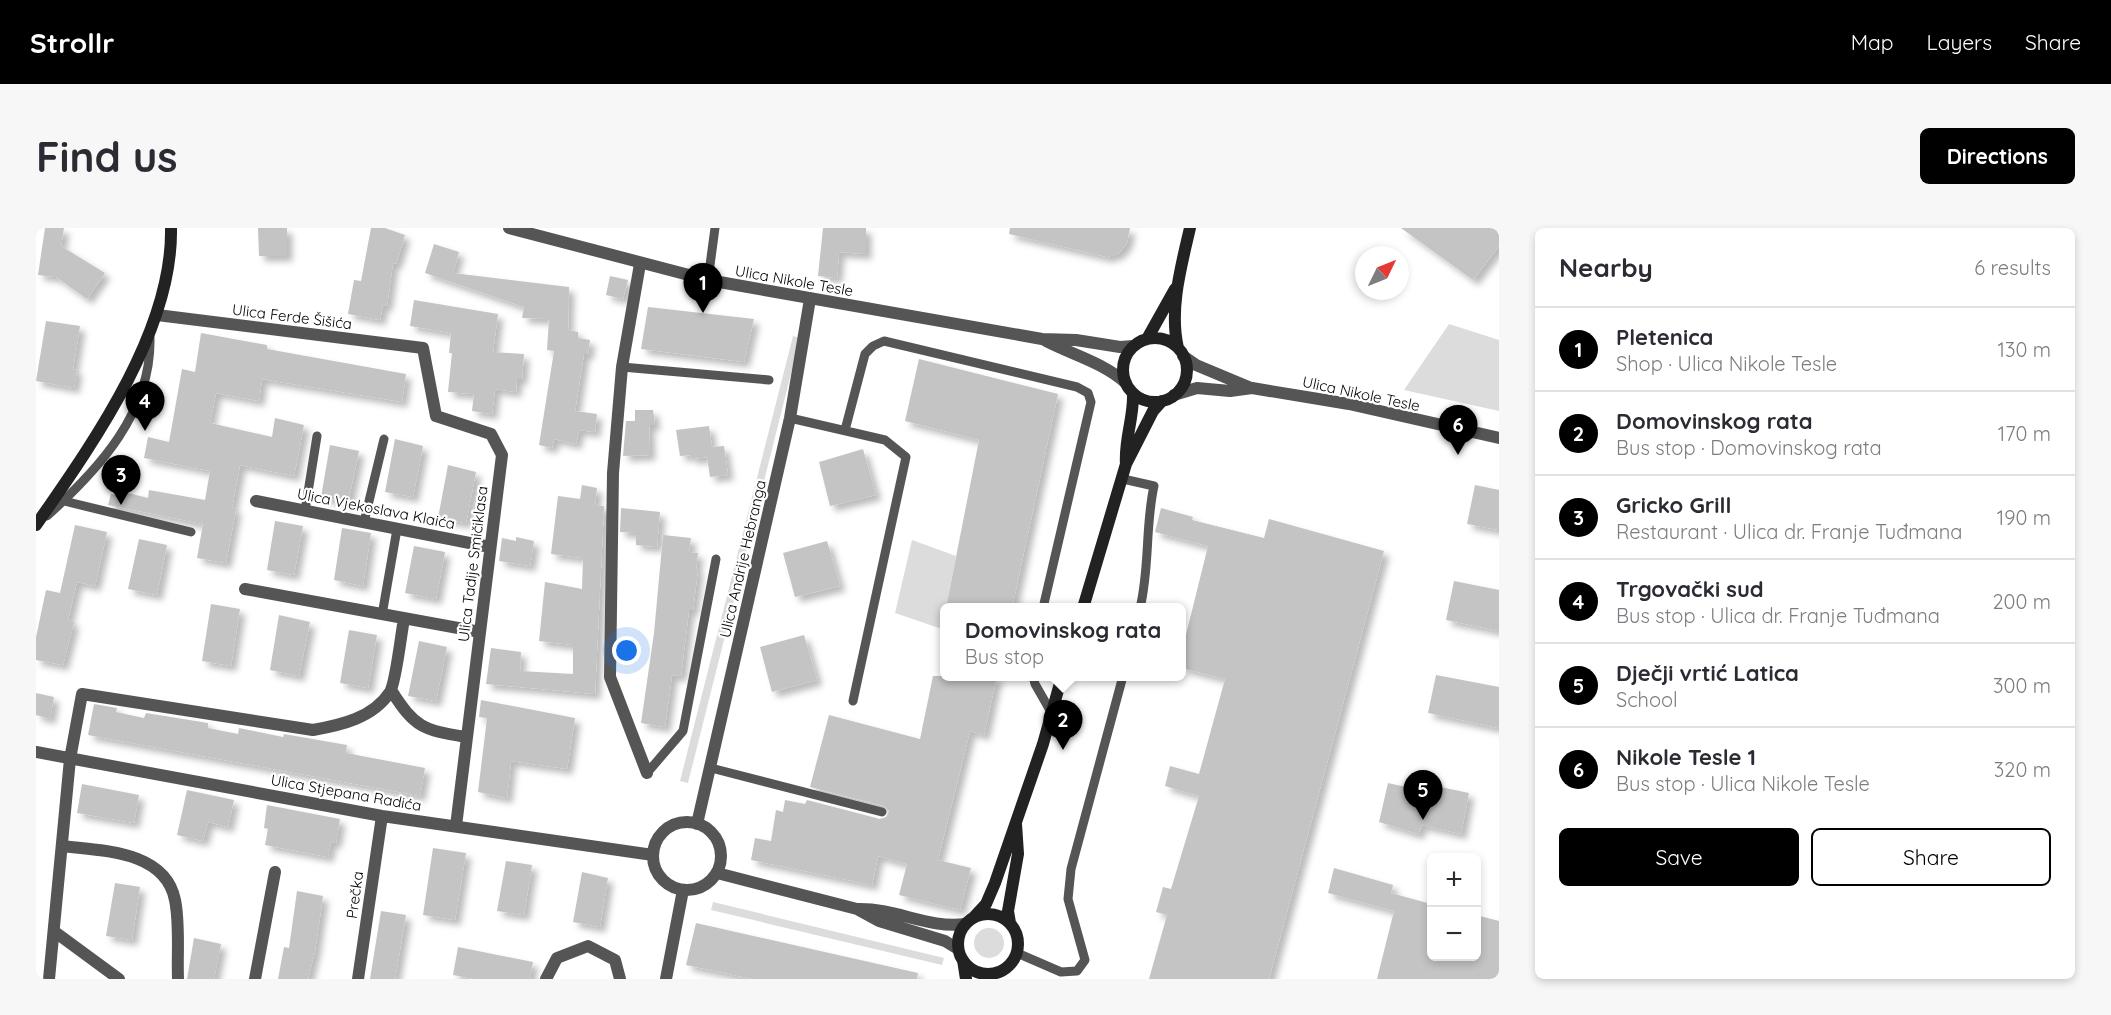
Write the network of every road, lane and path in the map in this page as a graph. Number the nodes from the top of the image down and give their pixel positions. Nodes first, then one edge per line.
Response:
1 (171, 228) edge
2 (508, 228) edge
3 (715, 228) edge
4 (1190, 228) edge
5 (640, 264) junction
6 (708, 280) junction
7 (1178, 282) junction
8 (810, 299) junction
9 (157, 315) junction
10 (150, 333) junction
11 (1042, 339) junction
12 (1147, 339) junction
13 (1133, 346) junction
14 (423, 348) joint
15 (1181, 352) junction
16 (622, 367) junction
17 (769, 380) dead end
18 (1129, 388) junction
19 (1252, 388) junction
20 (1174, 395) junction
21 (1162, 401) junction
22 (790, 418) junction
23 (845, 430) junction
24 (317, 436) dead end
25 (1499, 438) edge
26 (384, 439) dead end
27 (1126, 464) junction
28 (1123, 479) junction
29 (64, 501) junction
30 (256, 501) dead end
31 (304, 511) junction
32 (364, 522) junction
33 (36, 525) edge
34 (397, 529) junction
35 (191, 532) dead end
36 (490, 547) junction
37 (716, 559) dead end
38 (245, 589) dead end
39 (1044, 603) edge
40 (1085, 603) edge
41 (1141, 603) edge
42 (382, 615) junction
43 (404, 619) junction
44 (480, 632) junction
45 (1034, 681) edge
46 (1060, 681) edge
47 (1122, 681) edge
48 (391, 690) junction
49 (854, 701) dead end
50 (1051, 712) junction
51 (466, 737) junction
52 (36, 752) edge
53 (70, 759) junction
54 (711, 768) junction
55 (647, 773) joint
56 (882, 812) dead end
57 (382, 816) junction
58 (1016, 820) junction
59 (697, 824) junction
60 (456, 826) junction
61 (62, 846) junction
62 (653, 855) junction
63 (275, 872) dead end
64 (717, 873) junction
65 (683, 890) junction
66 (857, 909) junction
67 (969, 921) junction
68 (1010, 923) junction
69 (55, 932) junction
70 (1017, 953) junction
71 (961, 955) junction
72 (997, 975) edge
73 (49, 979) edge
74 (119, 979) edge
75 (178, 979) edge
76 (255, 979) edge
77 (358, 979) edge
78 (546, 979) edge
79 (620, 979) edge
80 (666, 979) edge
81 (966, 979) edge

1 - 9 main road
2 - 5 street, Ulica Nikole Tesle
3 - 6 lane
4 - 7 main road
5 - 6 street, Ulica Nikole Tesle
5 - 16 street
6 - 8 street, Ulica Nikole Tesle
7 - 12 main road
7 - 15 main road
8 - 11 street, Ulica Nikole Tesle
8 - 22 street, Ulica Andrije Hebranga
9 - 10 main road
9 - 14 street, Ulica Ferde Šišića
10 - 29 lane
10 - 33 main road
11 - 13 street, Ulica Nikole Tesle
11 - 18 street, Ulica Nikole Tesle
12 - 13 main road
12 - 15 main road
13 - 18 main road
14 - 36 street, Ulica Tadije Smičiklasa
15 - 19 street, Ulica Nikole Tesle
15 - 20 main road
16 - 17 lane
16 - 55 street
18 - 21 main road
18 - 27 main road
19 - 20 street, Ulica Nikole Tesle
19 - 25 street, Ulica Nikole Tesle
20 - 21 main road
21 - 27 main road
22 - 23 lane
22 - 54 street, Ulica Andrije Hebranga
23 - 39 lane
23 - 49 lane
24 - 31 lane
26 - 32 lane
27 - 28 main road
28 - 40 main road
28 - 41 lane
29 - 33 lane
29 - 35 lane
30 - 31 street, Ulica Vjekoslava Klaića
31 - 32 street, Ulica Vjekoslava Klaića
32 - 34 street, Ulica Vjekoslava Klaića
34 - 36 street, Ulica Vjekoslava Klaića
34 - 42 lane
36 - 44 street, Ulica Tadije Smičiklasa
37 - 55 lane
38 - 42 street
42 - 43 street
43 - 44 street
43 - 48 street
44 - 51 street, Ulica Tadije Smičiklasa
45 - 50 lane
46 - 50 main road
47 - 70 lane
48 - 51 street
48 - 53 street
50 - 58 main road
51 - 60 street, Ulica Tadije Smičiklasa
52 - 53 street, Ulica Stjepana Radića
53 - 57 street, Ulica Stjepana Radića
53 - 61 street
54 - 56 lane
54 - 59 street, Ulica Andrije Hebranga
57 - 60 street, Ulica Stjepana Radića
57 - 77 street, Prečka
58 - 67 main road
58 - 68 main road
59 - 62 street
59 - 64 street
60 - 62 street, Ulica Stjepana Radića
61 - 69 street
61 - 75 street
62 - 65 street
63 - 76 street
64 - 65 street
64 - 66 street
65 - 80 street
66 - 67 street
66 - 71 street
67 - 68 main road
67 - 71 main road
68 - 70 main road
69 - 73 street
69 - 74 street
70 - 72 main road
71 - 72 main road
71 - 81 main road
78 - 79 street

